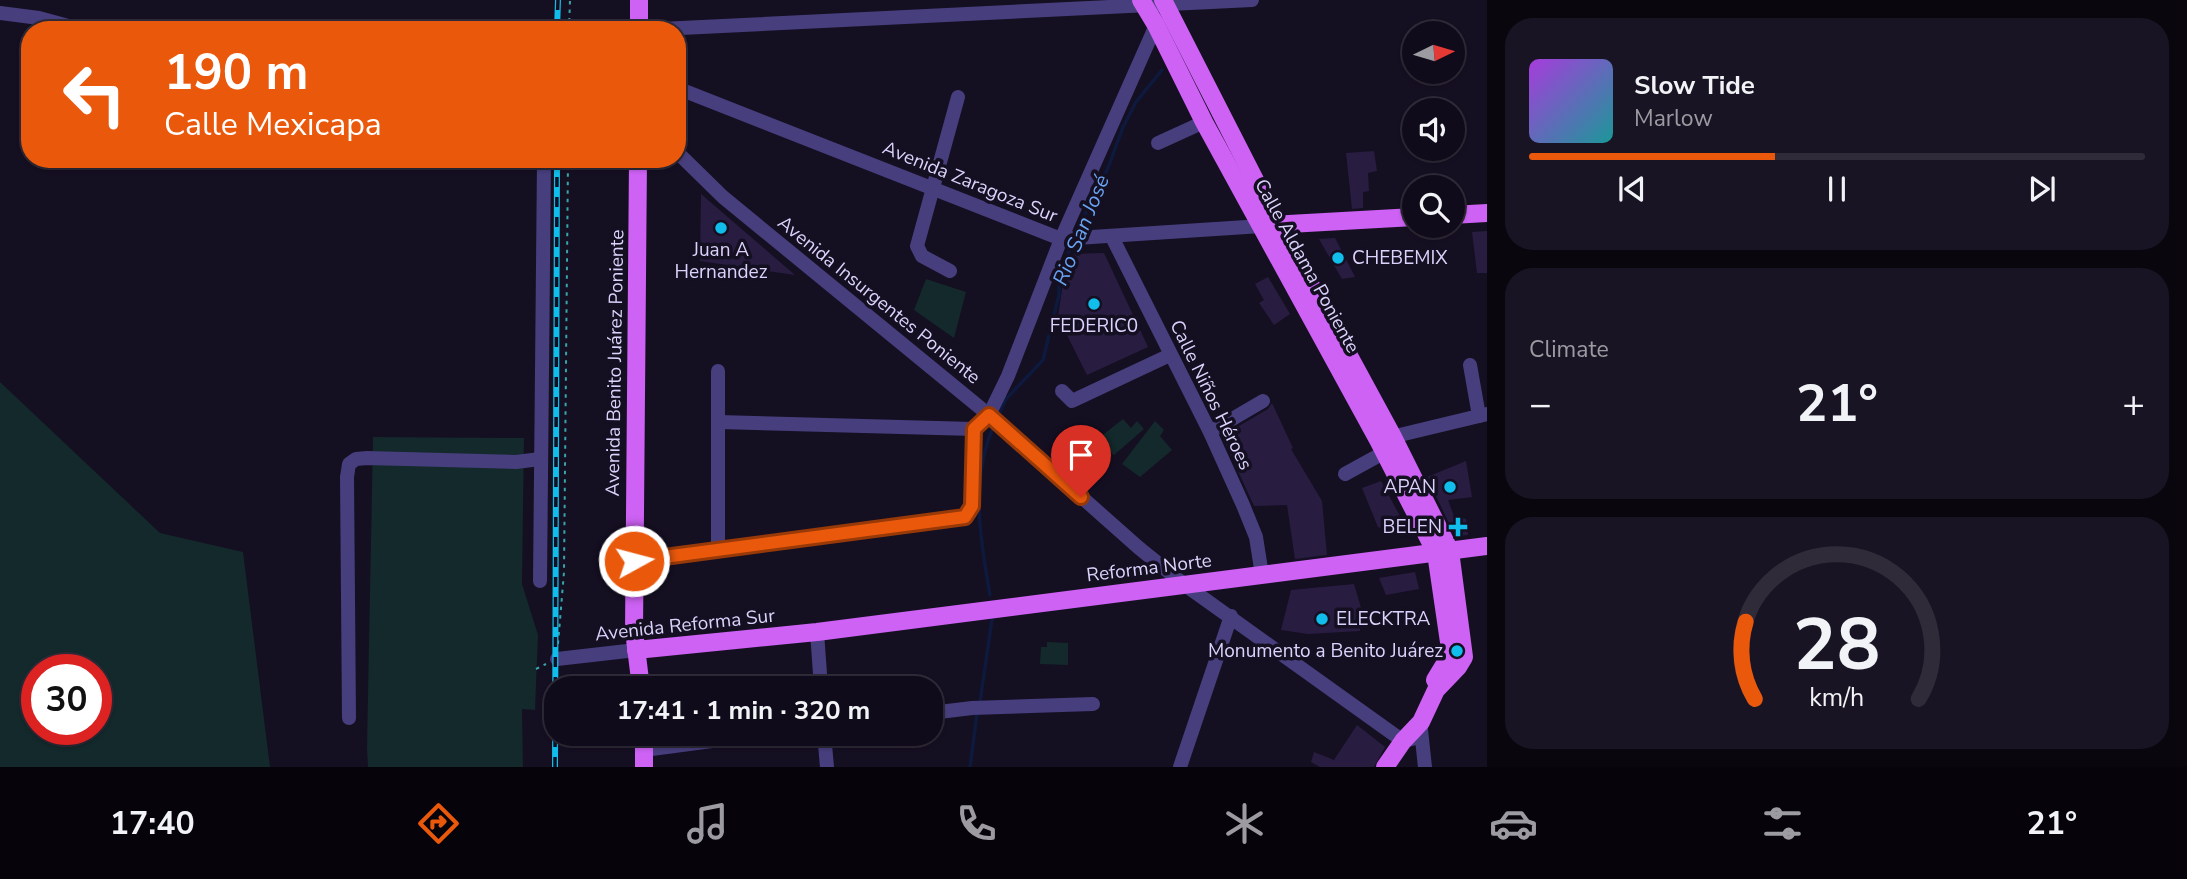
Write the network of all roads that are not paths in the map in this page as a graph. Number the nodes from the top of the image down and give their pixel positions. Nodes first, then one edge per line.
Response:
1 (639, 0) edge
2 (1252, 0) edge
3 (1142, 2) edge
4 (1164, 2) edge
5 (0, 13) edge
6 (50, 21) edge
7 (640, 21) edge
8 (1156, 25) junction
9 (686, 27) edge
10 (686, 92) edge
11 (958, 97) dead end
12 (1204, 122) junction
13 (1158, 143) dead end
14 (686, 161) edge
15 (544, 168) edge
16 (638, 168) edge
17 (933, 189) junction
18 (1487, 214) edge
19 (1465, 215) edge
20 (1402, 218) edge
21 (1270, 225) junction
22 (1112, 237) junction
23 (1066, 239) junction
24 (950, 271) dead end
25 (1170, 355) junction
26 (1470, 365) dead end
27 (718, 371) dead end
28 (1062, 391) dead end
29 (1263, 401) dead end
30 (1483, 415) edge
31 (990, 416) junction
32 (719, 422) junction
33 (974, 429) junction
34 (1210, 432) junction
35 (1385, 443) junction
36 (540, 459) junction
37 (1345, 474) dead end
38 (1487, 546) edge
39 (718, 550) junction
40 (1443, 552) junction
41 (634, 561) junction
42 (1262, 575) junction
43 (540, 581) dead end
44 (1185, 584) junction
45 (1231, 616) junction
46 (817, 632) junction
47 (636, 650) junction
48 (557, 659) road end
49 (639, 676) edge
50 (820, 676) edge
51 (1093, 704) dead end
52 (943, 712) edge
53 (349, 718) dead end
54 (1421, 730) junction
55 (1403, 741) junction
56 (674, 746) edge
57 (825, 746) edge
58 (644, 750) edge
59 (827, 767) edge
60 (1180, 767) edge
61 (1385, 767) edge
62 (1425, 767) edge

1 - 7 main road
2 - 4 street
3 - 4 street
3 - 8 main road, Calle Aldama Poniente
3 - 9 street
4 - 21 main road, Calle Aldama Poniente
5 - 6 street
8 - 12 main road, Calle Aldama Poniente
8 - 23 street
10 - 17 street, Avenida Zaragoza Sur
11 - 17 street
12 - 13 street
12 - 21 main road, Calle Aldama Poniente
14 - 31 street, Avenida Insurgentes Poniente
15 - 36 street
16 - 41 main road, Avenida Benito Juárez Poniente
17 - 23 street, Avenida Zaragoza Sur
17 - 24 street
18 - 19 main road
20 - 21 main road
21 - 22 street, Avenida Zaragoza Sur
21 - 35 main road, Calle Aldama Poniente
22 - 23 street, Avenida Zaragoza Sur
22 - 25 street, Calle Niños Héroes
23 - 31 street
25 - 28 street
25 - 34 street, Calle Niños Héroes
26 - 30 street
27 - 32 street
29 - 34 street
30 - 35 street
31 - 33 street
31 - 44 street, Avenida Insurgentes Poniente
32 - 33 street
32 - 39 street
33 - 39 street
34 - 42 street, Calle Niños Héroes
35 - 37 street
35 - 40 main road, Calle Aldama Poniente
36 - 43 street
36 - 53 street
38 - 40 main road, Reforma Norte
39 - 41 street
40 - 42 main road, Reforma Norte
40 - 54 main road, Calle Aldama Poniente
41 - 47 main road, Avenida Benito Juárez Poniente
42 - 44 main road, Reforma Norte
44 - 45 street, Avenida Insurgentes Poniente
44 - 46 main road, Reforma Norte
45 - 55 street, Avenida Insurgentes Poniente
45 - 60 street
46 - 47 main road, Avenida Reforma Sur
46 - 50 street
47 - 48 street, Avenida Reforma Sur
47 - 49 main road, Avenida Benito Juárez Poniente
51 - 52 street
54 - 55 main road, Calle Aldama Poniente
54 - 62 street
55 - 61 main road, Calle Aldama Poniente
56 - 58 street
57 - 59 street

